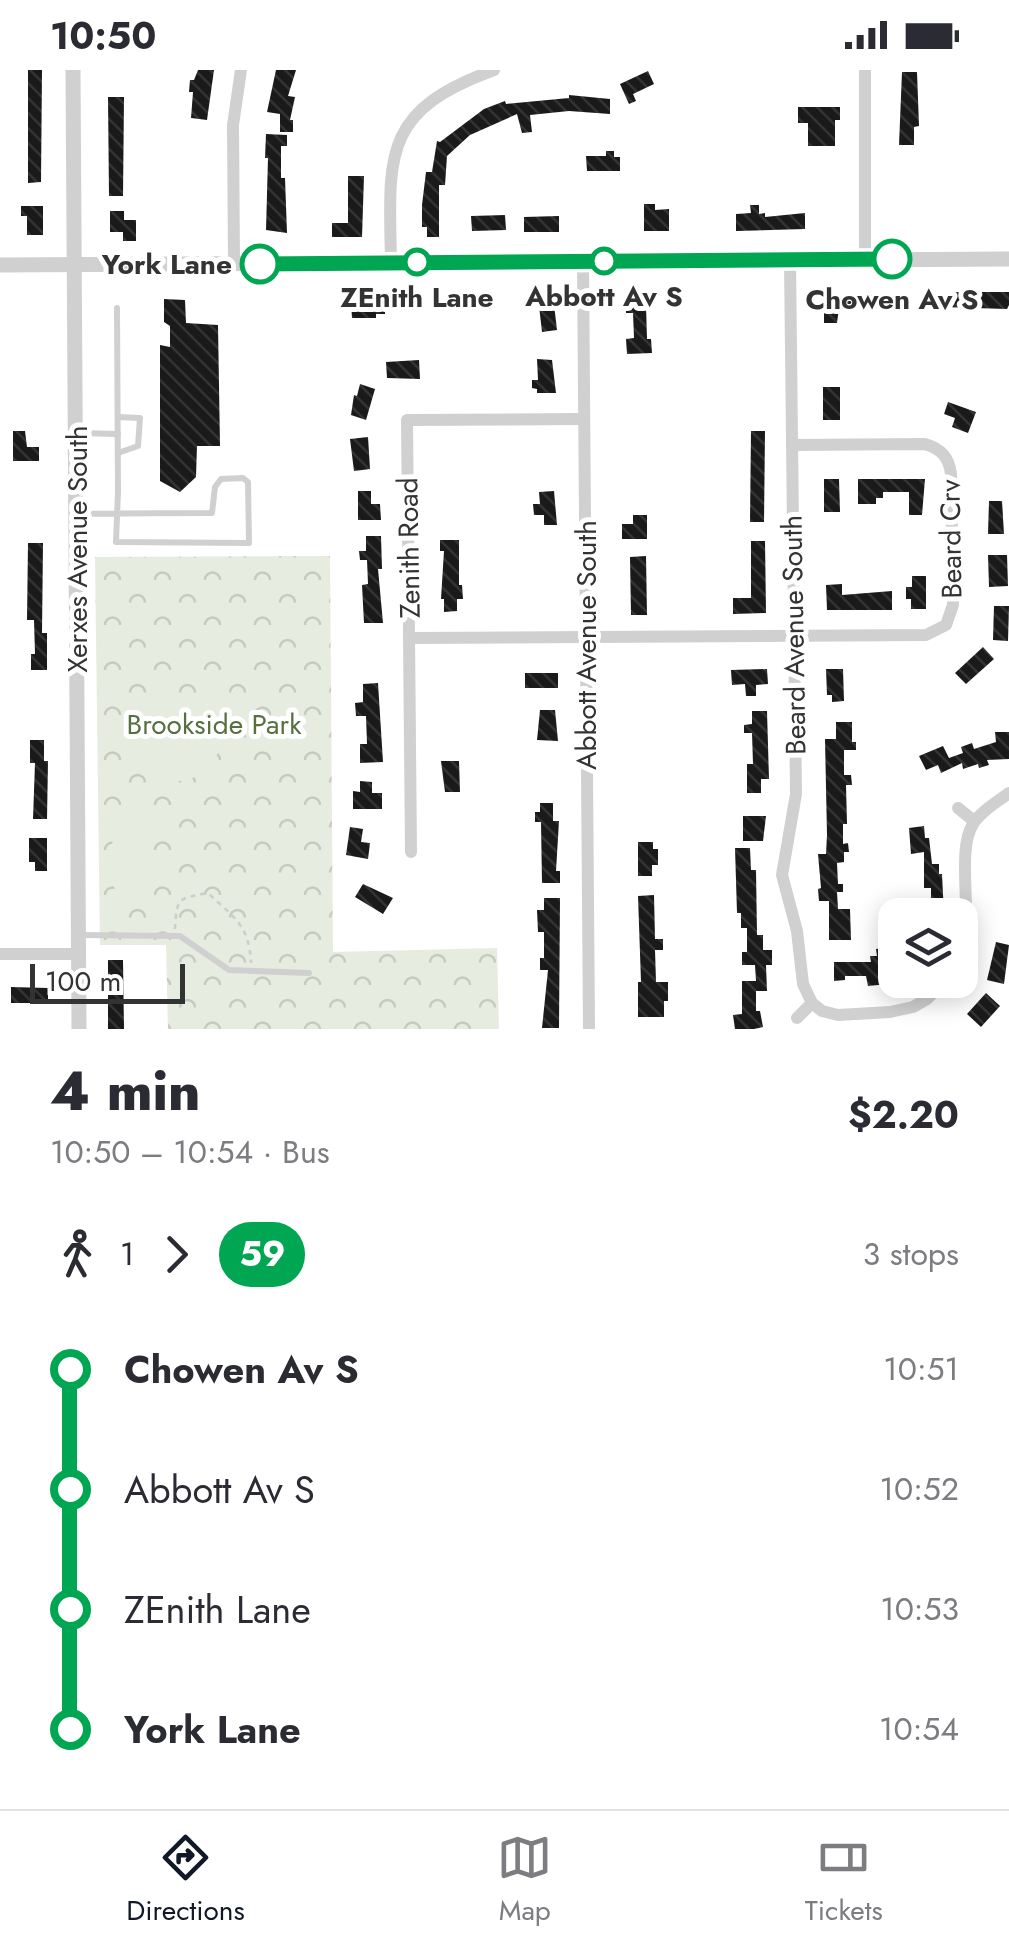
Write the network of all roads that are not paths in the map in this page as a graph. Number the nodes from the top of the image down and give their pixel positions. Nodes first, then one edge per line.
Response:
1 (73, 70) edge
2 (241, 70) edge
3 (494, 70) edge
4 (865, 70) edge
5 (1009, 259) edge
6 (790, 260) junction
7 (865, 260) junction
8 (583, 261) junction
9 (391, 262) junction
10 (74, 264) junction
11 (234, 264) junction
12 (0, 265) edge
13 (117, 308) dead end
14 (118, 417) junction
15 (584, 420) junction
16 (76, 433) junction
17 (118, 434) junction
18 (792, 445) junction
19 (118, 453) junction
20 (117, 513) junction
21 (76, 514) junction
22 (794, 635) junction
23 (587, 636) junction
24 (410, 638) junction
25 (1009, 793) edge
26 (958, 808) dead end
27 (974, 821) junction
28 (411, 852) dead end
29 (967, 898) edge
30 (79, 935) junction
31 (0, 954) edge
32 (79, 954) junction
33 (308, 973) dead end
34 (925, 998) edge
35 (812, 1003) junction
36 (796, 1018) dead end
37 (79, 1029) edge
38 (589, 1029) edge

1 - 10 street, Xerxes Avenue South
2 - 11 street
3 - 9 street
4 - 7 street
5 - 7 street
6 - 7 street
6 - 8 street
6 - 18 street, Beard Avenue South
8 - 9 street
8 - 15 street, Abbott Avenue South
9 - 11 street
10 - 11 street
10 - 12 street
10 - 16 street, Xerxes Avenue South
13 - 14 lane
14 - 17 lane
14 - 19 lane
15 - 23 street, Abbott Avenue South
15 - 24 street, Zenith Road
16 - 17 lane
16 - 21 street, Xerxes Avenue South
17 - 19 lane
18 - 22 street, Beard Avenue South
18 - 22 street, Beard Crv
19 - 20 lane
20 - 20 lane
20 - 21 lane
21 - 30 street, Xerxes Avenue South
22 - 23 street
22 - 35 street, Beard Avenue South
23 - 24 street
23 - 38 street, Abbott Avenue South
24 - 28 street, Zenith Road
25 - 27 street
26 - 27 street
27 - 29 street
30 - 32 street, Xerxes Avenue South
30 - 33 lane
31 - 32 street
32 - 37 street, Xerxes Avenue South
34 - 35 street
35 - 36 street

